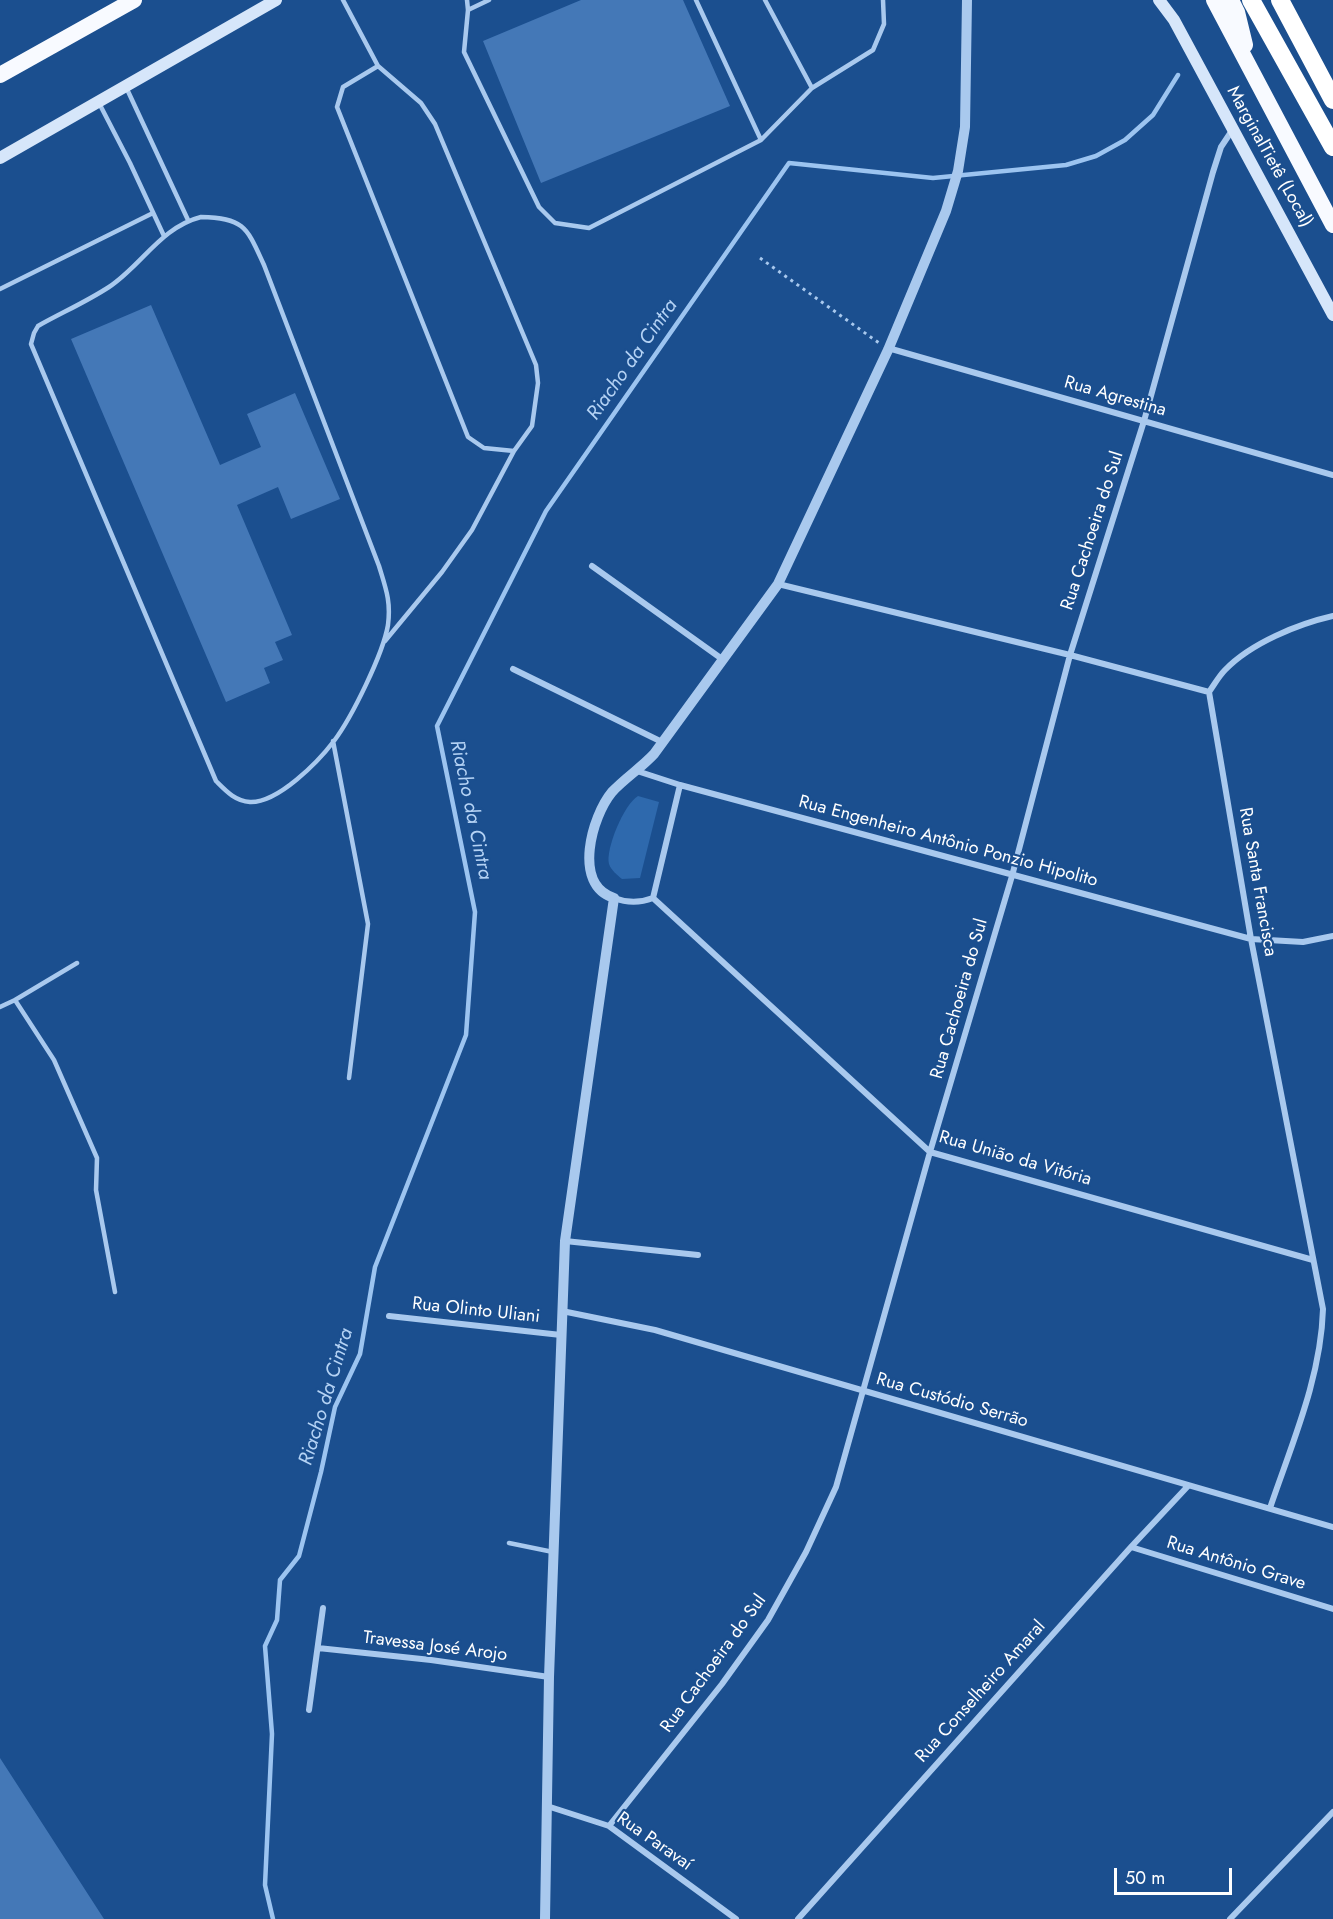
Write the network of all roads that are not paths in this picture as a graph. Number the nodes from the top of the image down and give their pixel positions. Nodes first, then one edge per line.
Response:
1 (134, 0) edge
2 (276, 0) edge
3 (342, 0) edge
4 (467, 0) edge
5 (489, 0) edge
6 (696, 0) edge
7 (765, 0) edge
8 (883, 0) edge
9 (967, 0) edge
10 (1160, 0) edge
11 (1214, 0) edge
12 (1231, 0) edge
13 (1251, 0) edge
14 (1280, 0) edge
15 (468, 10) junction
16 (1250, 65) junction
17 (378, 66) junction
18 (0, 75) edge
19 (126, 86) junction
20 (812, 88) junction
21 (1333, 100) edge
22 (99, 102) junction
23 (1233, 129) junction
24 (761, 140) junction
25 (1333, 147) edge
26 (0, 158) edge
27 (153, 213) junction
28 (188, 220) junction
29 (1333, 225) edge
30 (164, 236) junction
31 (0, 289) edge
32 (1333, 315) edge
33 (888, 349) junction
34 (1144, 421) junction
35 (514, 451) junction
36 (1333, 475) edge
37 (592, 566) dead end
38 (778, 584) junction
39 (1333, 616) edge
40 (384, 643) junction
41 (1070, 655) junction
42 (722, 659) junction
43 (513, 669) dead end
44 (1209, 692) junction
45 (333, 741) junction
46 (662, 742) junction
47 (637, 771) junction
48 (680, 785) junction
49 (1012, 876) junction
50 (614, 898) junction
51 (652, 898) junction
52 (1333, 936) edge
53 (1251, 939) junction
54 (77, 963) dead end
55 (15, 1000) junction
56 (0, 1007) edge
57 (349, 1078) dead end
58 (930, 1152) junction
59 (566, 1241) junction
60 (698, 1255) dead end
61 (1313, 1260) junction
62 (116, 1292) dead end
63 (562, 1311) junction
64 (389, 1316) dead end
65 (561, 1335) junction
66 (863, 1390) junction
67 (1188, 1486) junction
68 (1270, 1508) junction
69 (1333, 1527) edge
70 (509, 1542) dead end
71 (1131, 1547) junction
72 (554, 1553) junction
73 (322, 1608) dead end
74 (1333, 1609) edge
75 (318, 1648) junction
76 (549, 1677) junction
77 (309, 1710) dead end
78 (547, 1806) junction
79 (1333, 1812) edge
80 (609, 1826) junction
81 (545, 1919) edge
82 (736, 1919) edge
83 (798, 1919) edge
84 (1230, 1919) edge

1 - 18 highway
2 - 19 main road
3 - 17 lane
4 - 15 lane
5 - 15 lane
6 - 24 lane
7 - 20 lane
8 - 20 lane
9 - 33 street
10 - 23 main road, MarginalTietê (Local)
11 - 16 highway
12 - 16 highway
13 - 25 highway
14 - 21 highway
15 - 24 lane
16 - 29 highway
17 - 35 lane
17 - 35 lane
19 - 22 main road
19 - 28 lane
20 - 24 lane
22 - 26 main road
22 - 27 lane
23 - 32 main road, MarginalTietê (Local)
23 - 34 street, Rua Cachoeira do Sul
27 - 30 lane
27 - 31 lane
28 - 30 lane
28 - 40 lane
30 - 45 lane
33 - 34 street, Rua Agrestina
33 - 38 street
34 - 36 street, Rua Agrestina
34 - 41 street, Rua Cachoeira do Sul
35 - 40 lane
37 - 42 street
38 - 41 street
38 - 42 street
39 - 44 street
40 - 45 lane
41 - 44 street
41 - 49 street, Rua Cachoeira do Sul
42 - 46 street
43 - 46 street
44 - 53 street, Rua Santa Francisca
45 - 57 lane
46 - 47 street
47 - 48 street, Rua Engenheiro Antônio Ponzio Hipolito
47 - 50 street
48 - 49 street, Rua Engenheiro Antônio Ponzio Hipolito
48 - 51 street
49 - 53 street, Rua Engenheiro Antônio Ponzio Hipolito
49 - 58 street, Rua Cachoeira do Sul
50 - 51 street
50 - 59 street
51 - 58 street, Rua União da Vitória
52 - 53 street, Rua Engenheiro Antônio Ponzio Hipolito
53 - 61 street, Rua Santa Francisca
54 - 55 lane
55 - 56 lane
55 - 62 lane
58 - 61 street, Rua União da Vitória
58 - 66 street, Rua Cachoeira do Sul
59 - 60 street
59 - 63 street
61 - 68 street, Rua Santa Francisca
63 - 65 street
63 - 66 street, Rua Custódio Serrão
64 - 65 street, Rua Olinto Uliani
65 - 72 street
66 - 67 street, Rua Custódio Serrão
66 - 80 street, Rua Cachoeira do Sul
67 - 68 street, Rua Custódio Serrão
67 - 71 street, Rua Conselheiro Amaral
68 - 69 street, Rua Custódio Serrão
70 - 72 lane
71 - 74 street, Rua Antônio Grave
71 - 83 street, Rua Conselheiro Amaral
72 - 76 street
73 - 75 street
75 - 76 street, Travessa José Arojo
75 - 77 street
76 - 78 street
78 - 80 street, Rua Paravaí
78 - 81 street
79 - 84 street
80 - 82 street, Rua Paravaí

